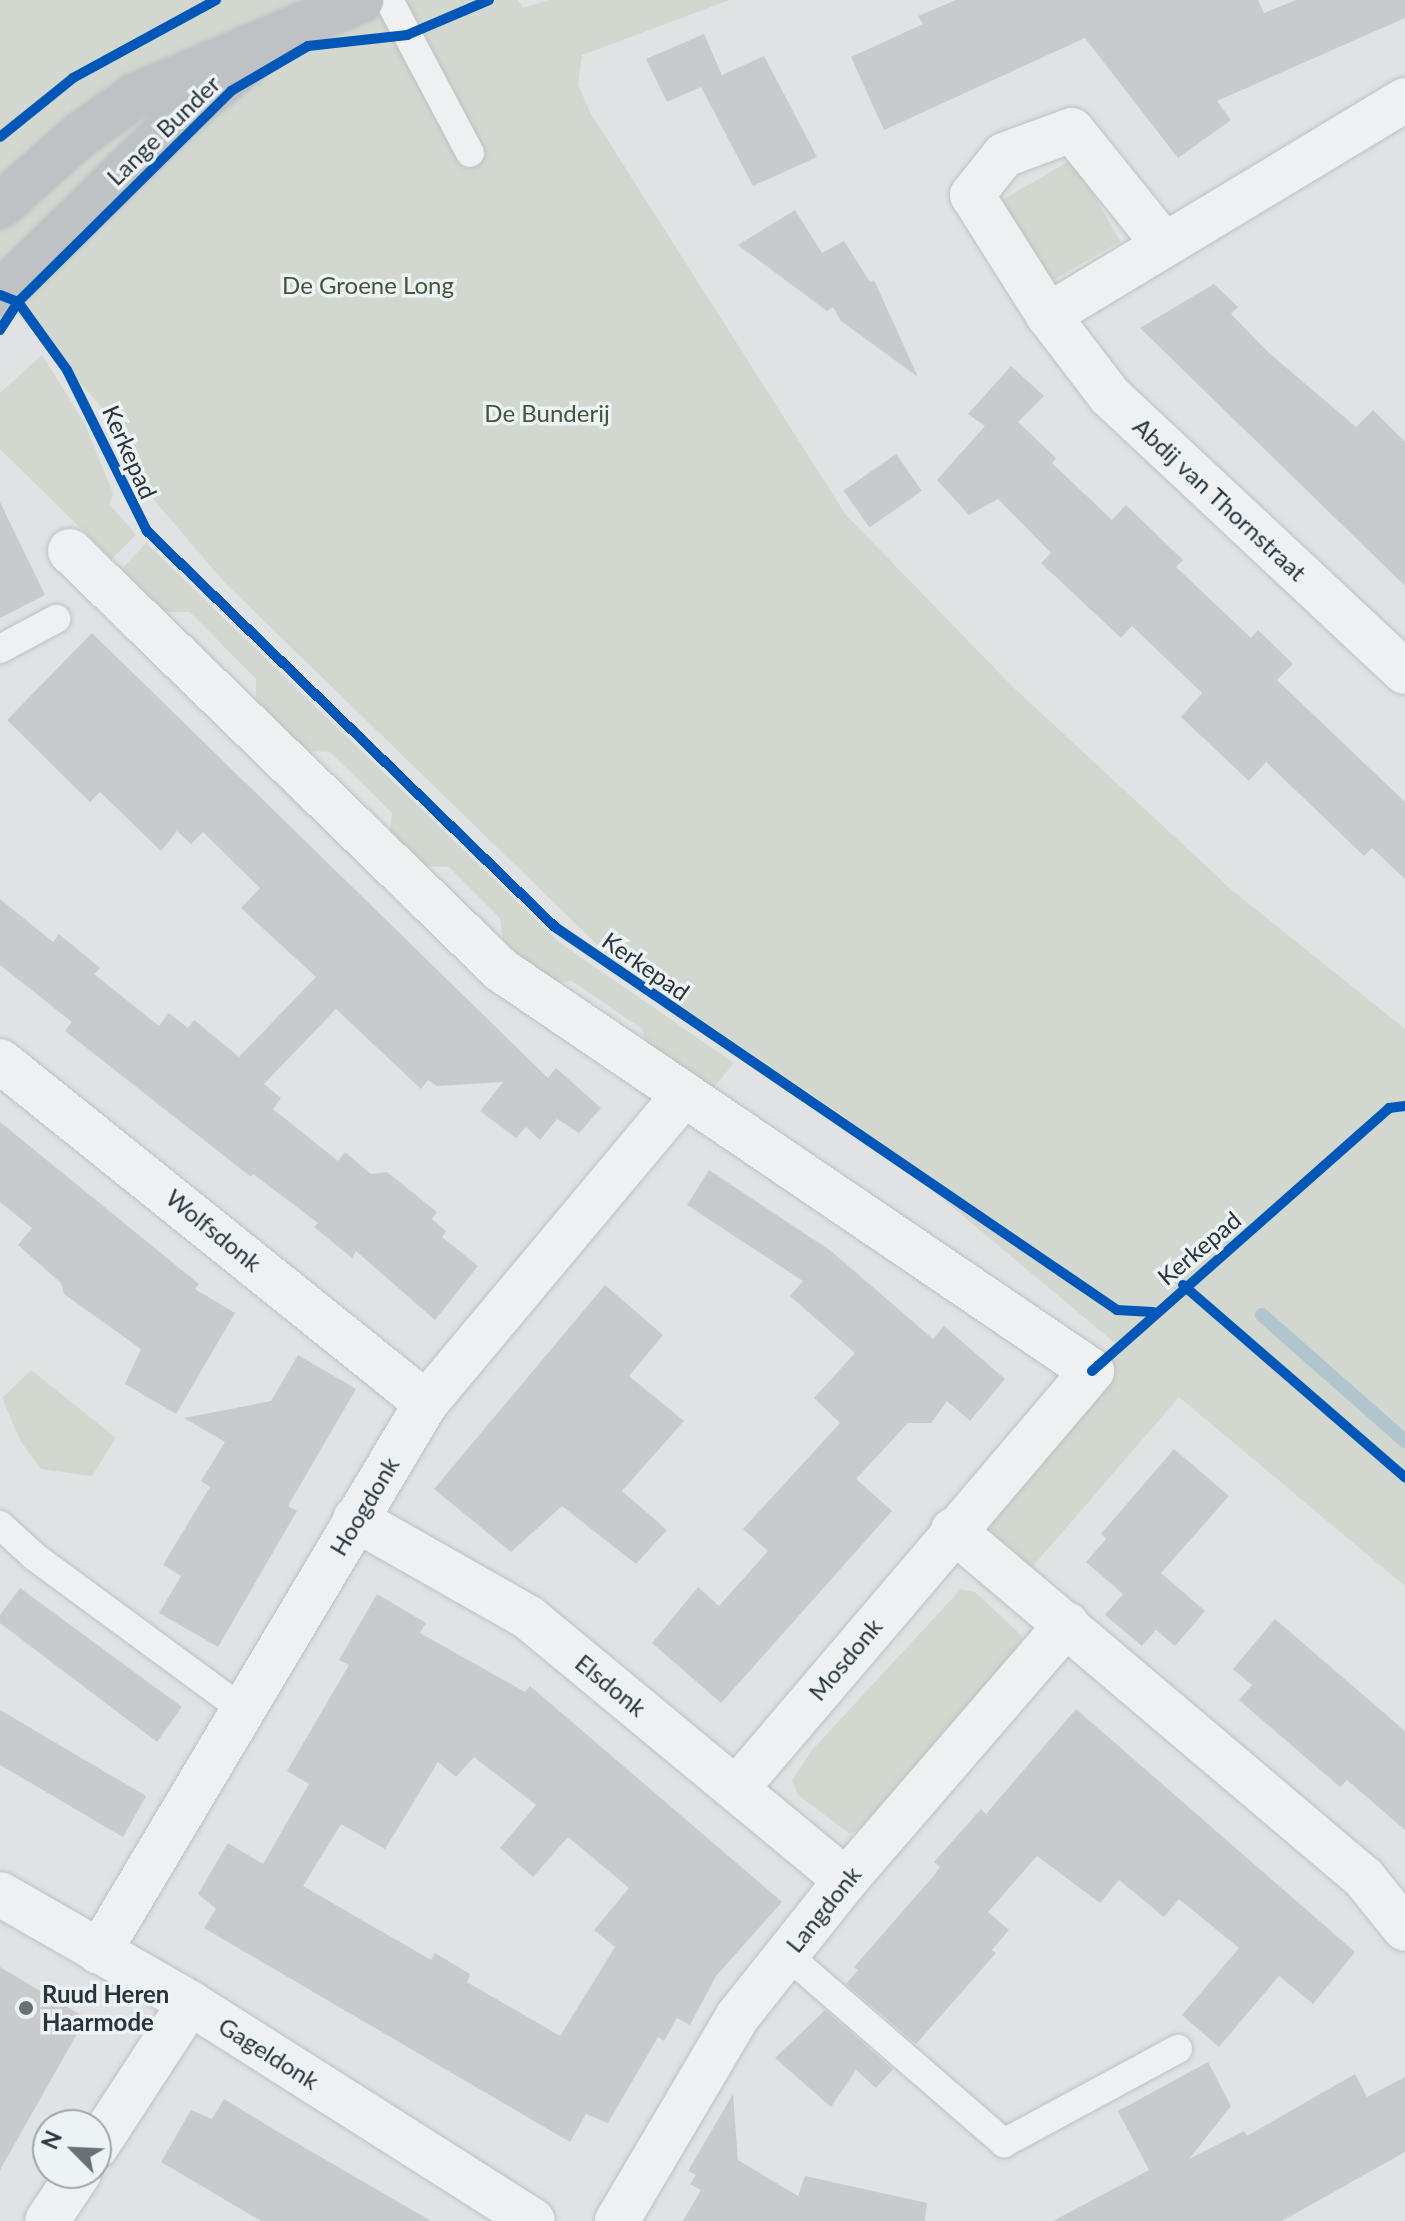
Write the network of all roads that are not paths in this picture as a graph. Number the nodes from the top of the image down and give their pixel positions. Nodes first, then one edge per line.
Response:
1 (361, 0) edge
2 (389, 0) edge
3 (275, 40) junction
4 (1405, 100) edge
5 (470, 153) dead end
6 (0, 206) edge
7 (1162, 242) junction
8 (0, 294) edge
9 (1048, 315) junction
10 (70, 551) dead end
11 (56, 619) dead end
12 (0, 649) edge
13 (1405, 672) edge
14 (0, 1061) edge
15 (682, 1097) junction
16 (426, 1403) junction
17 (355, 1519) junction
18 (0, 1525) edge
19 (953, 1530) junction
20 (1067, 1624) junction
21 (242, 1709) junction
22 (737, 1788) junction
23 (846, 1880) junction
24 (0, 1894) edge
25 (1405, 1929) edge
26 (99, 1952) junction
27 (786, 1954) junction
28 (190, 2003) junction
29 (1178, 2049) dead end
30 (112, 2122) edge
31 (68, 2189) edge
32 (47, 2221) edge
33 (533, 2221) edge
34 (617, 2221) edge

1 - 3 street, Lange Bunder
2 - 5 lane
3 - 6 street, Lange Bunder
3 - 8 street, Lange Bunder
4 - 7 street
7 - 9 street
7 - 9 street, Abdij van Thornstraat
9 - 13 street, Abdij van Thornstraat
10 - 15 street
11 - 12 lane
14 - 16 street, Wolfsdonk
15 - 16 street, Hoogdonk
15 - 19 street
16 - 17 street, Hoogdonk
17 - 21 street, Hoogdonk
17 - 22 street, Elsdonk
18 - 21 lane
19 - 20 street
19 - 22 street, Mosdonk
20 - 23 street, Langdonk
20 - 25 street
21 - 26 street, Hoogdonk
22 - 23 street, Elsdonk
23 - 27 street, Langdonk
24 - 26 street, Gageldonk
26 - 28 street, Gageldonk
27 - 29 lane
27 - 34 street, Langdonk
28 - 30 street
28 - 33 street, Gageldonk
31 - 32 street

